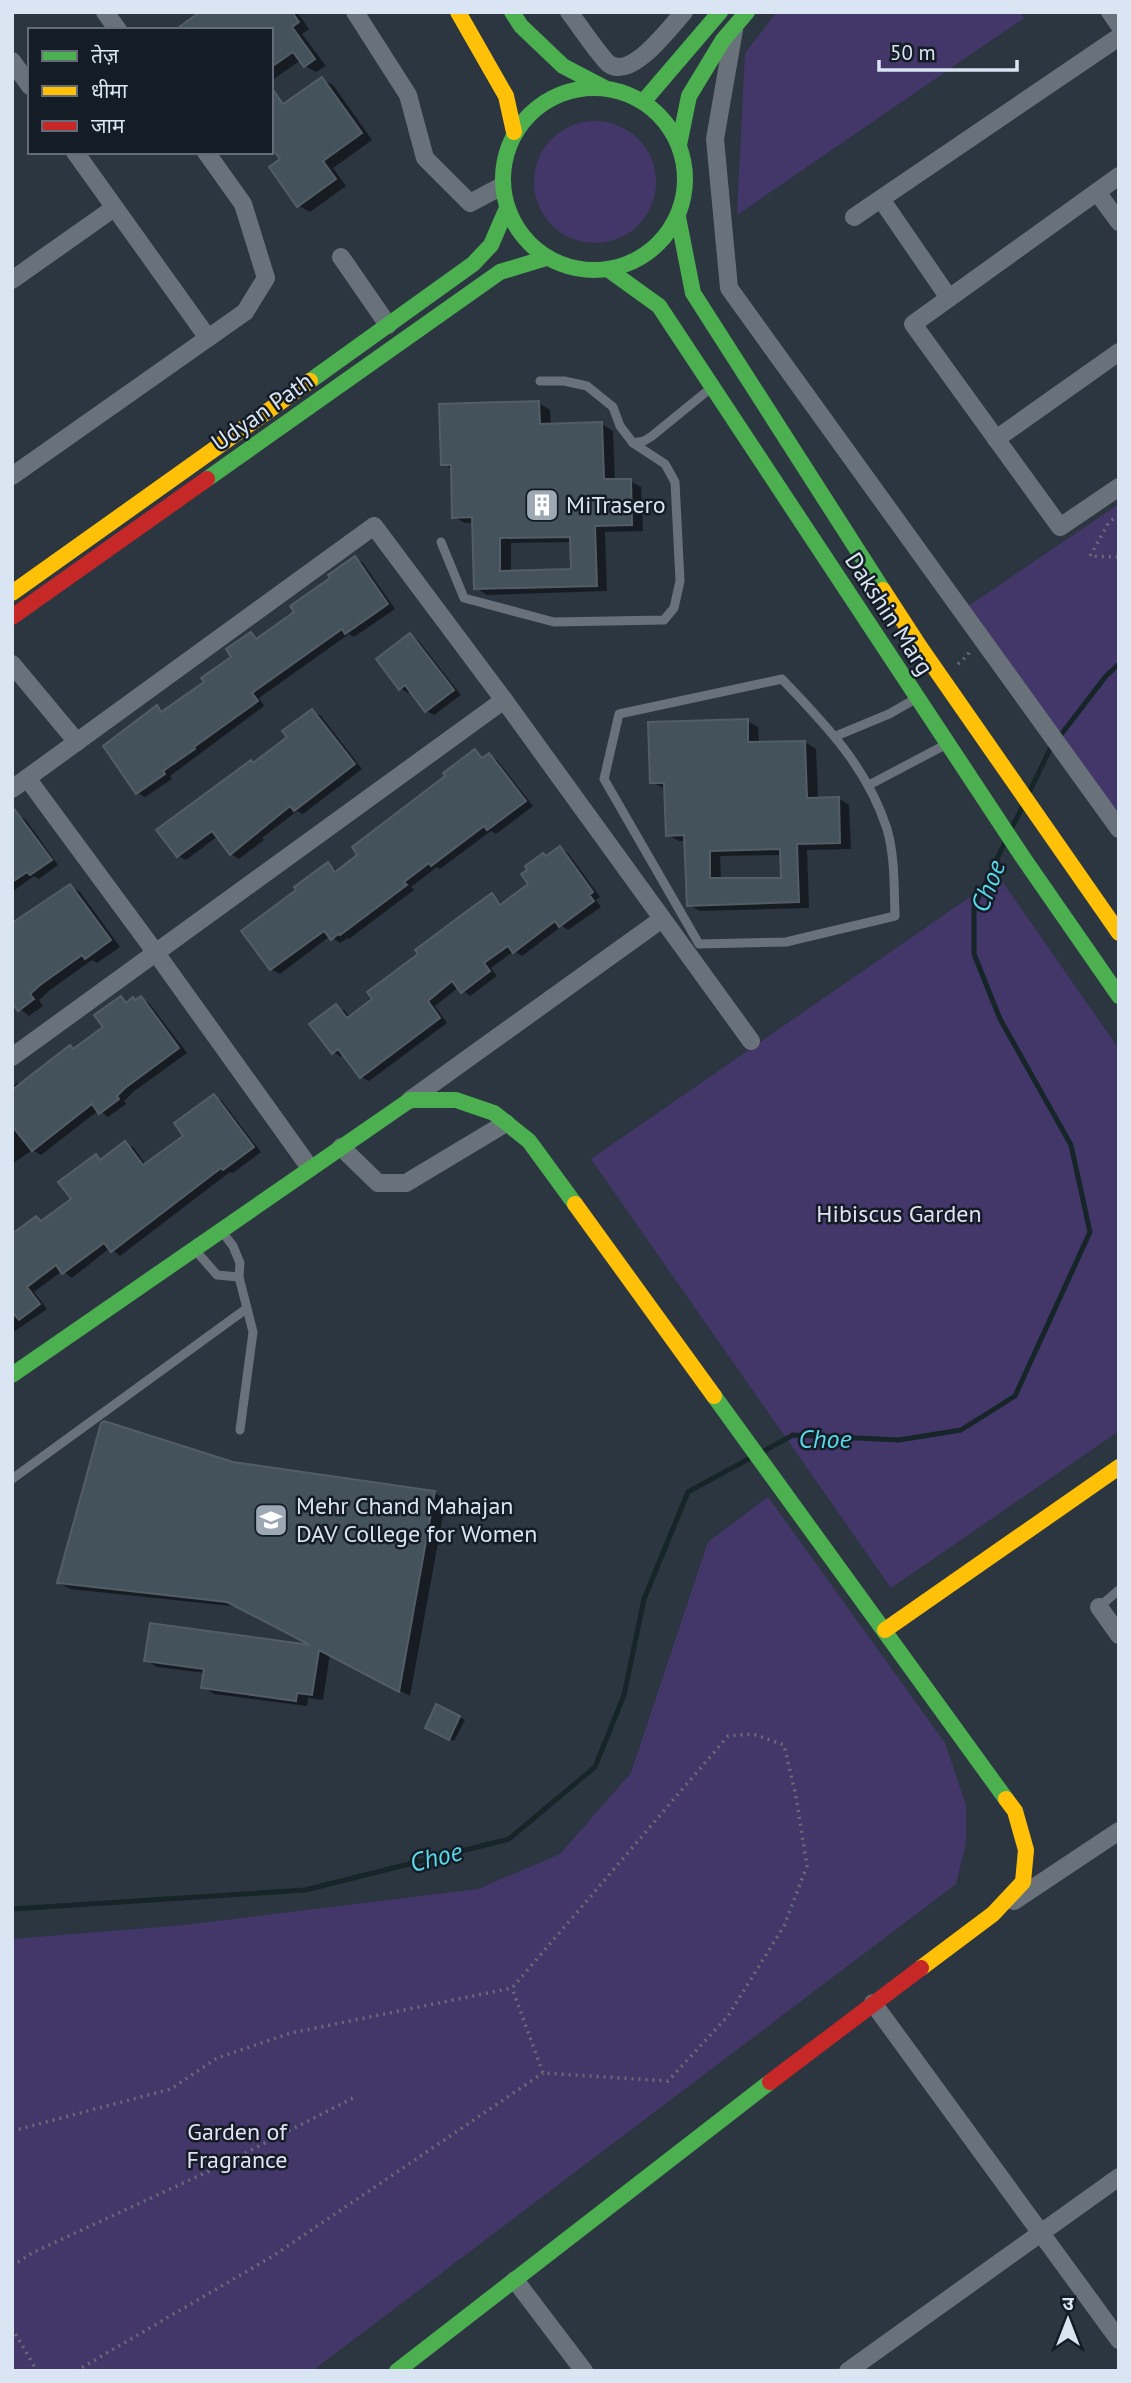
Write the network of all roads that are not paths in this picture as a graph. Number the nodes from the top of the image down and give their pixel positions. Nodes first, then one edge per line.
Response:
1 (105, 12) edge
2 (355, 12) edge
3 (458, 12) edge
4 (512, 12) edge
5 (569, 12) edge
6 (684, 12) edge
7 (720, 12) edge
8 (747, 12) edge
9 (1110, 12) edge
10 (1119, 25) edge
11 (734, 27) junction
12 (117, 28) edge
13 (1119, 37) edge
14 (14, 68) edge
15 (28, 84) edge
16 (605, 88) junction
17 (643, 102) junction
18 (514, 132) junction
19 (679, 145) junction
20 (76, 154) edge
21 (207, 154) edge
22 (1119, 176) edge
23 (502, 186) junction
24 (1097, 192) junction
25 (880, 199) junction
26 (114, 208) junction
27 (507, 208) junction
28 (678, 217) junction
29 (854, 217) dead end
30 (1119, 222) edge
31 (341, 257) dead end
32 (546, 258) junction
33 (609, 270) junction
34 (12, 280) edge
35 (949, 298) junction
36 (388, 325) junction
37 (208, 338) junction
38 (1119, 352) edge
39 (540, 381) dead end
40 (712, 387) junction
41 (996, 439) junction
42 (633, 443) junction
43 (12, 476) edge
44 (1119, 487) edge
45 (441, 542) dead end
46 (12, 593) edge
47 (12, 617) edge
48 (12, 664) edge
49 (917, 698) junction
50 (504, 700) junction
51 (836, 736) junction
52 (77, 742) junction
53 (947, 743) junction
54 (27, 778) junction
55 (869, 785) junction
56 (12, 789) edge
57 (1119, 829) edge
58 (662, 919) junction
59 (1119, 933) edge
60 (156, 953) junction
61 (1119, 996) edge
62 (751, 1041) dead end
63 (12, 1057) edge
64 (410, 1100) junction
65 (506, 1123) junction
66 (341, 1147) junction
67 (310, 1168) junction
68 (221, 1230) junction
69 (194, 1248) junction
70 (239, 1277) junction
71 (246, 1309) junction
72 (12, 1375) edge
73 (240, 1430) dead end
74 (1119, 1467) edge
75 (12, 1479) edge
76 (1119, 1590) edge
77 (1099, 1607) joint
78 (885, 1630) junction
79 (1119, 1635) edge
80 (1119, 1831) edge
81 (993, 1914) junction
82 (873, 2003) junction
83 (1119, 2177) edge
84 (1040, 2233) junction
85 (515, 2280) junction
86 (1119, 2340) edge
87 (397, 2371) edge
88 (584, 2371) edge
89 (848, 2371) edge

1 - 12 street
2 - 23 street
3 - 18 main road
4 - 16 main road
5 - 6 street
7 - 17 main road
8 - 11 main road
9 - 10 street
11 - 19 main road
11 - 57 street
13 - 25 street
14 - 15 street
16 - 17 main road
16 - 18 main road
17 - 19 main road
18 - 23 main road
19 - 28 main road
20 - 26 street
21 - 37 street
22 - 24 street
23 - 27 main road
24 - 30 street
24 - 35 street
25 - 29 street
25 - 35 street
26 - 34 street
26 - 37 street
27 - 32 main road
27 - 36 main road, Udyan Path
28 - 33 main road
28 - 59 main road, Dakshin Marg
31 - 36 street
32 - 33 main road
32 - 47 main road, Udyan Path
33 - 40 main road, Dakshin Marg
35 - 41 street
36 - 46 main road, Udyan Path
37 - 43 street
38 - 41 street
39 - 42 lane
40 - 42 lane
40 - 49 main road, Dakshin Marg
41 - 44 street
42 - 45 lane
48 - 52 street
49 - 51 lane
49 - 53 main road, Dakshin Marg
50 - 52 street
50 - 58 street
50 - 60 street
51 - 55 lane
51 - 55 lane
52 - 54 street
53 - 55 lane
53 - 61 main road, Dakshin Marg
54 - 56 street
54 - 60 street
58 - 62 street
58 - 64 street
60 - 63 street
60 - 67 street
64 - 65 main road
64 - 66 main road
65 - 66 street
65 - 78 main road
66 - 67 main road
67 - 68 main road
68 - 69 main road
68 - 70 lane
69 - 70 lane
69 - 72 main road
70 - 71 lane
71 - 73 lane
71 - 75 lane
74 - 78 main road
76 - 77 lane
77 - 79 street
78 - 81 main road
80 - 81 street
81 - 82 main road
82 - 84 street
82 - 85 main road
83 - 84 street
84 - 86 street
84 - 89 street
85 - 87 main road
85 - 88 street

